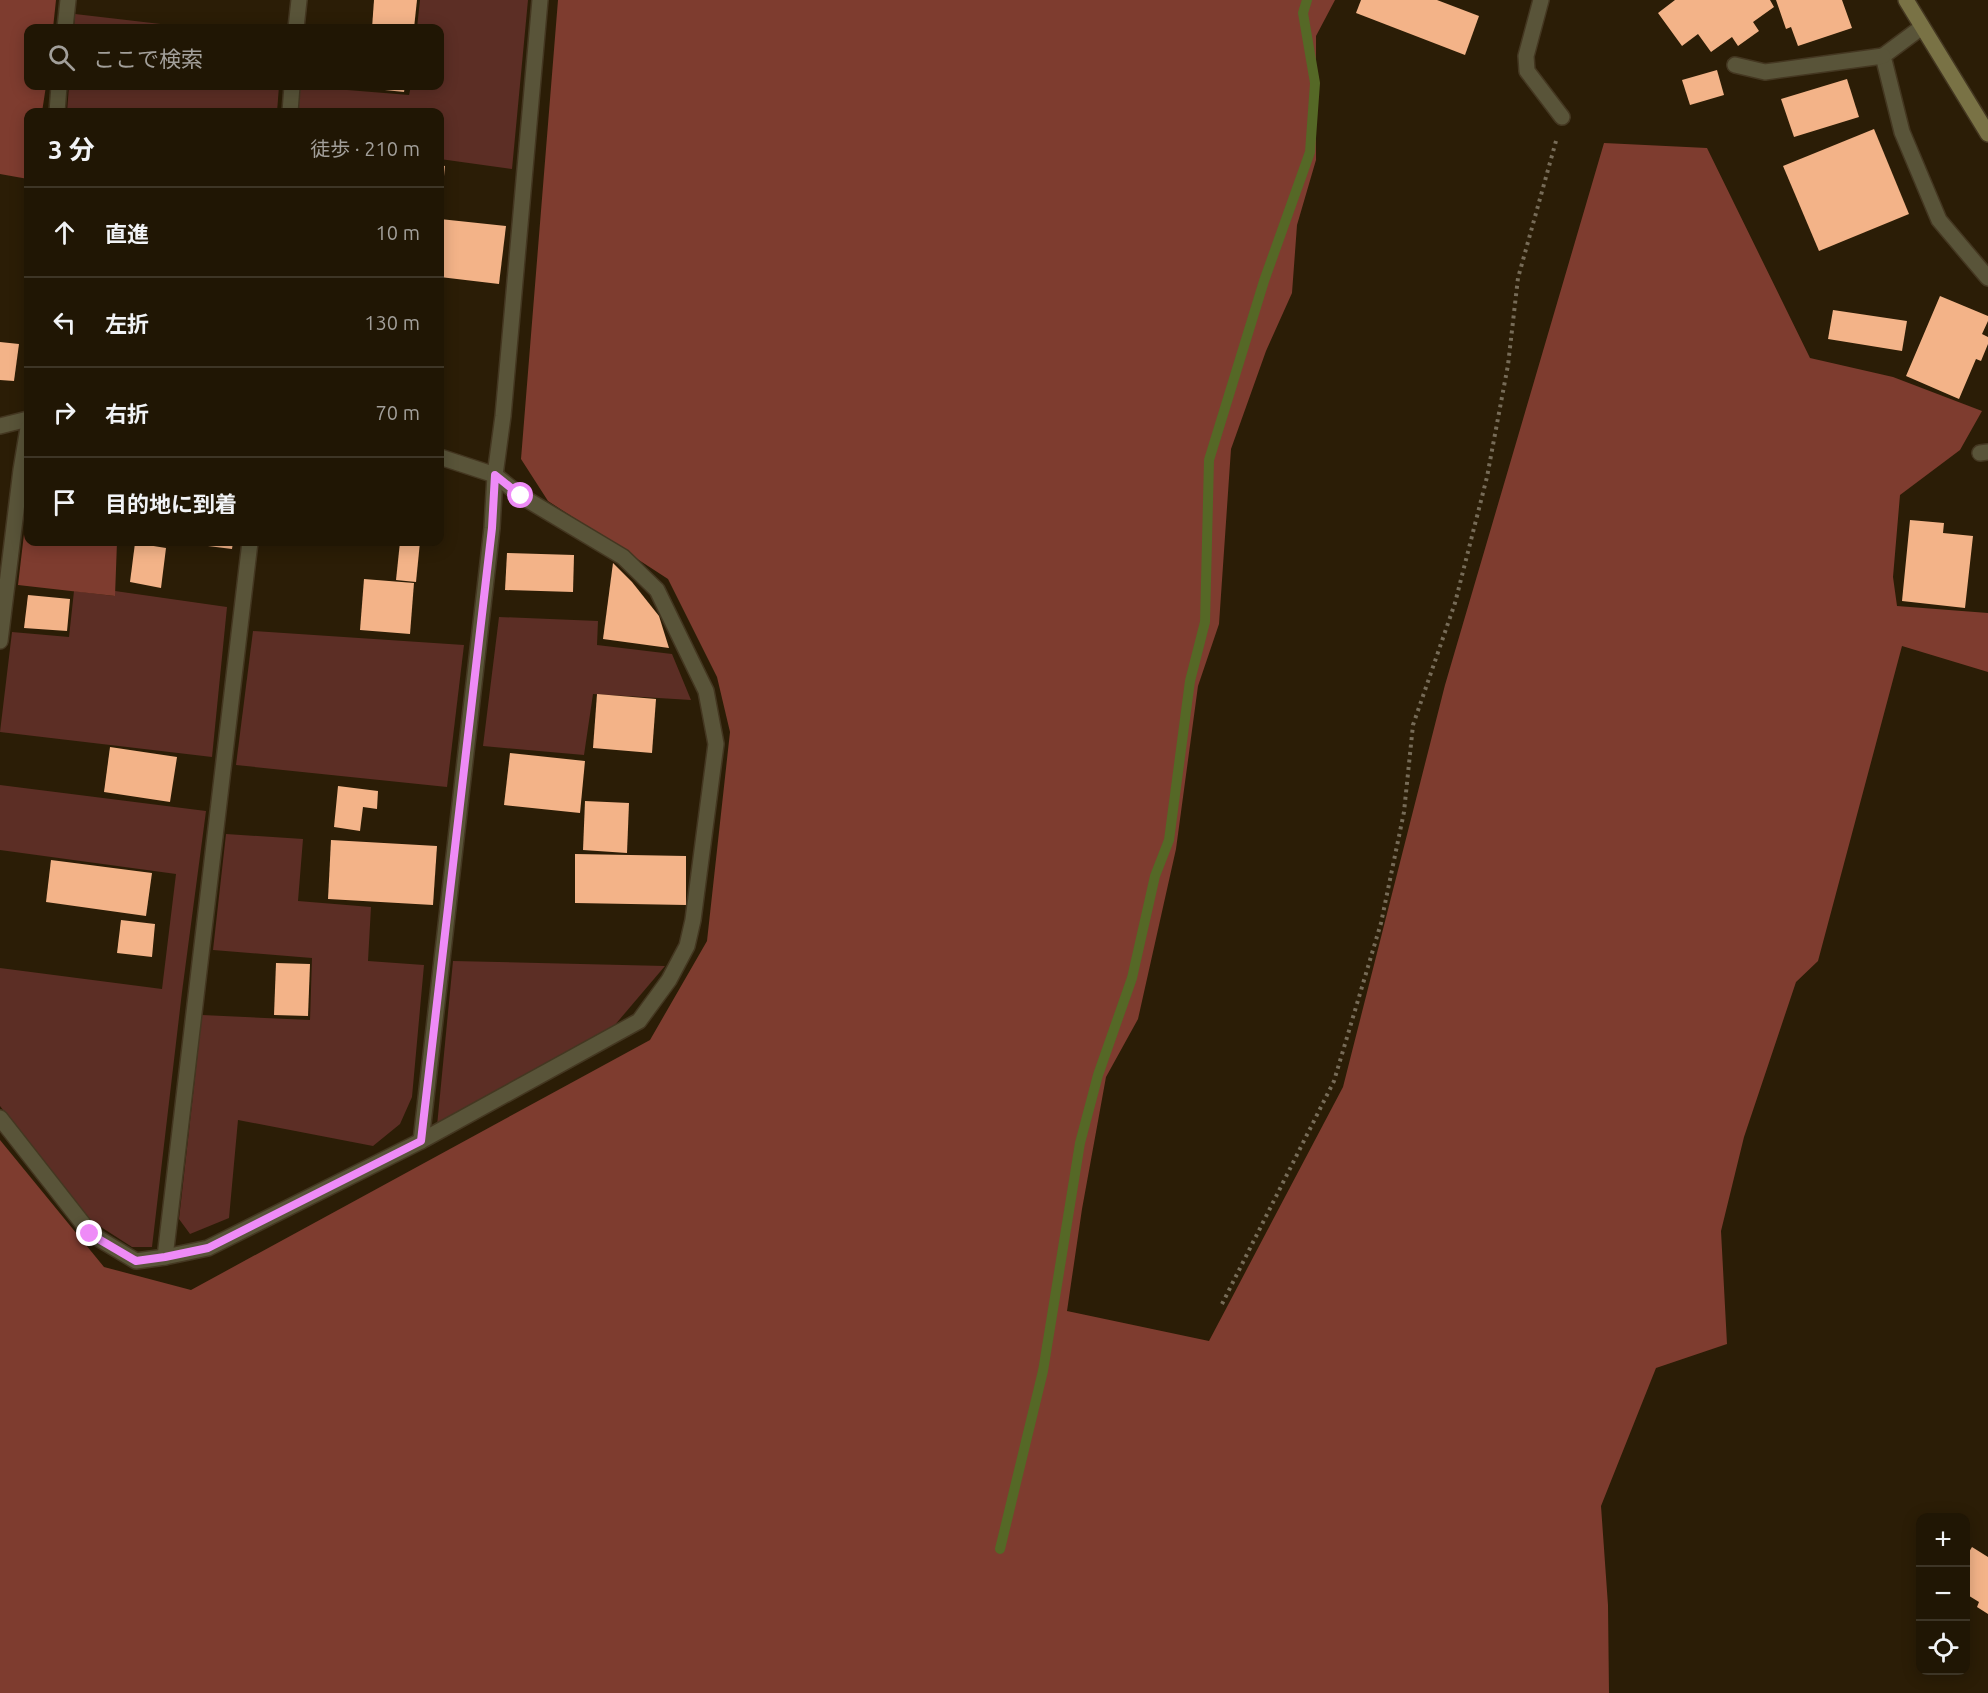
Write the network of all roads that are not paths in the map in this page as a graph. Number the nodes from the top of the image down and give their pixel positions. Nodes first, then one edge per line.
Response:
1 (68, 0) edge
2 (299, 0) edge
3 (540, 0) edge
4 (1541, 0) edge
5 (1906, 0) edge
6 (65, 24) edge
7 (296, 24) edge
8 (1923, 27) junction
9 (1883, 56) junction
10 (1735, 65) dead end
11 (59, 90) edge
12 (292, 90) edge
13 (57, 108) edge
14 (290, 108) edge
15 (1562, 117) road end
16 (1988, 134) edge
17 (1988, 278) edge
18 (24, 420) edge
19 (0, 426) edge
20 (24, 452) edge
21 (444, 458) edge
22 (495, 475) junction
23 (250, 546) edge
24 (0, 641) edge
25 (0, 1118) edge
26 (421, 1141) junction
27 (165, 1257) junction

1 - 6 lane
2 - 7 lane
3 - 22 lane
4 - 15 lane
5 - 8 main road
8 - 9 lane
8 - 16 main road
9 - 10 lane
9 - 17 lane
11 - 13 lane
12 - 14 lane
18 - 19 lane
20 - 24 lane
21 - 22 lane
22 - 26 lane
22 - 26 lane
23 - 27 lane
25 - 27 lane
26 - 27 lane

